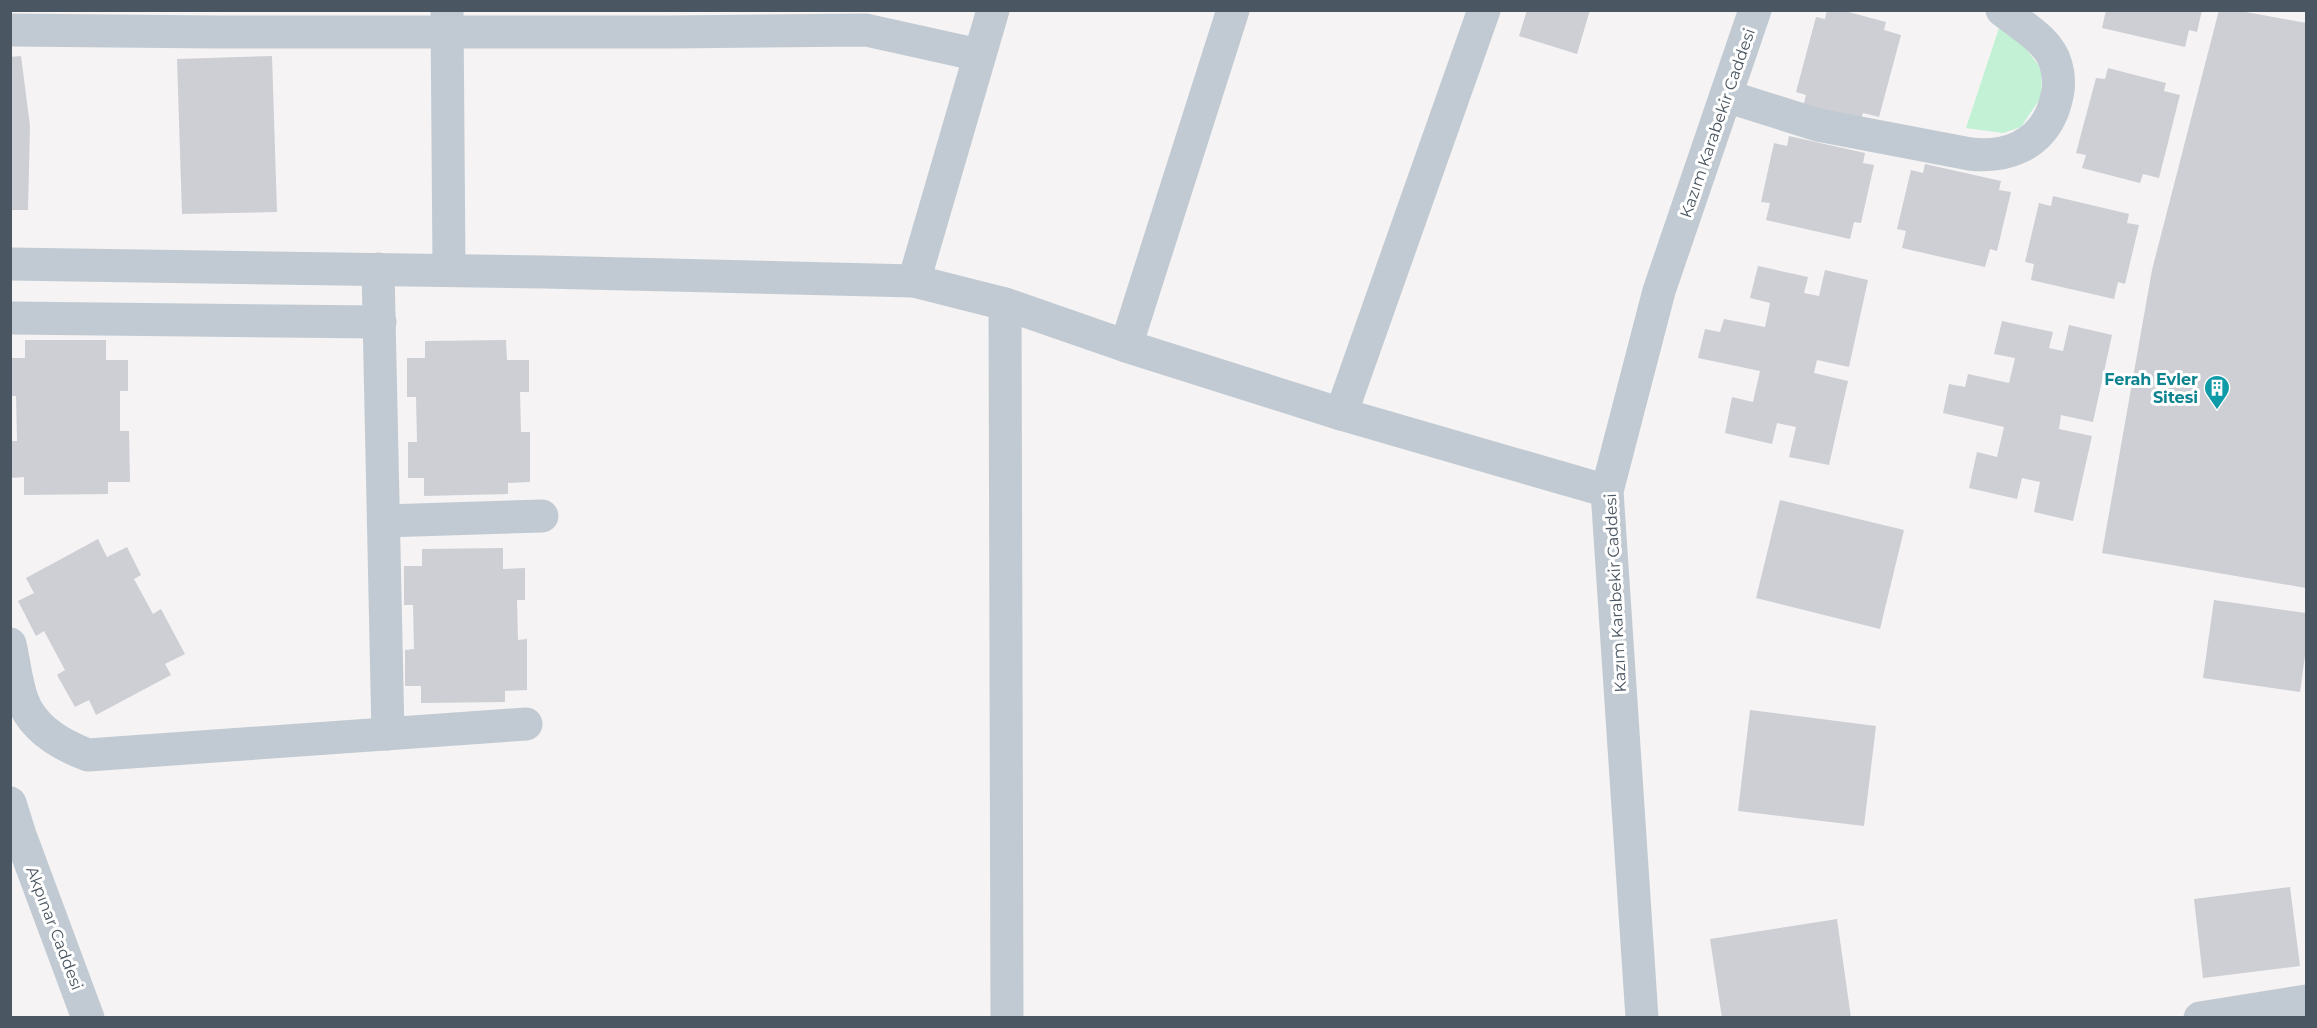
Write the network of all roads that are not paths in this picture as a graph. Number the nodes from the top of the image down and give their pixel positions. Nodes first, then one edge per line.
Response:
1 (993, 10) edge
2 (1233, 10) edge
3 (1484, 10) edge
4 (1755, 10) edge
5 (2002, 10) edge
6 (671, 21) edge
7 (746, 21) edge
8 (216, 22) edge
9 (447, 22) edge
10 (10, 30) edge
11 (979, 55) junction
12 (1726, 96) junction
13 (10, 264) edge
14 (378, 269) junction
15 (448, 270) junction
16 (914, 282) junction
17 (1005, 304) junction
18 (10, 318) edge
19 (380, 322) junction
20 (1126, 346) junction
21 (1341, 414) junction
22 (1607, 491) junction
23 (542, 516) dead end
24 (384, 521) junction
25 (10, 644) edge
26 (526, 724) dead end
27 (388, 734) junction
28 (10, 803) edge
29 (2307, 1001) edge
30 (88, 1017) edge
31 (1007, 1017) edge
32 (1642, 1017) edge
33 (2200, 1017) edge

1 - 11 street
2 - 20 street
3 - 21 street
4 - 12 street, Kazım Karabekir Caddesi
5 - 12 street
6 - 7 street
6 - 9 street
7 - 11 street
8 - 9 street
8 - 10 street
9 - 15 street
11 - 16 street
12 - 22 street, Kazım Karabekir Caddesi
13 - 14 street
14 - 15 street
14 - 19 street
15 - 16 street
16 - 17 street
17 - 20 street
17 - 31 street
18 - 19 street
19 - 24 street
20 - 21 street
21 - 22 street
22 - 32 street, Kazım Karabekir Caddesi
23 - 24 street
24 - 27 street
25 - 27 street
26 - 27 street
28 - 30 street, Akpınar Caddesi
29 - 33 street

